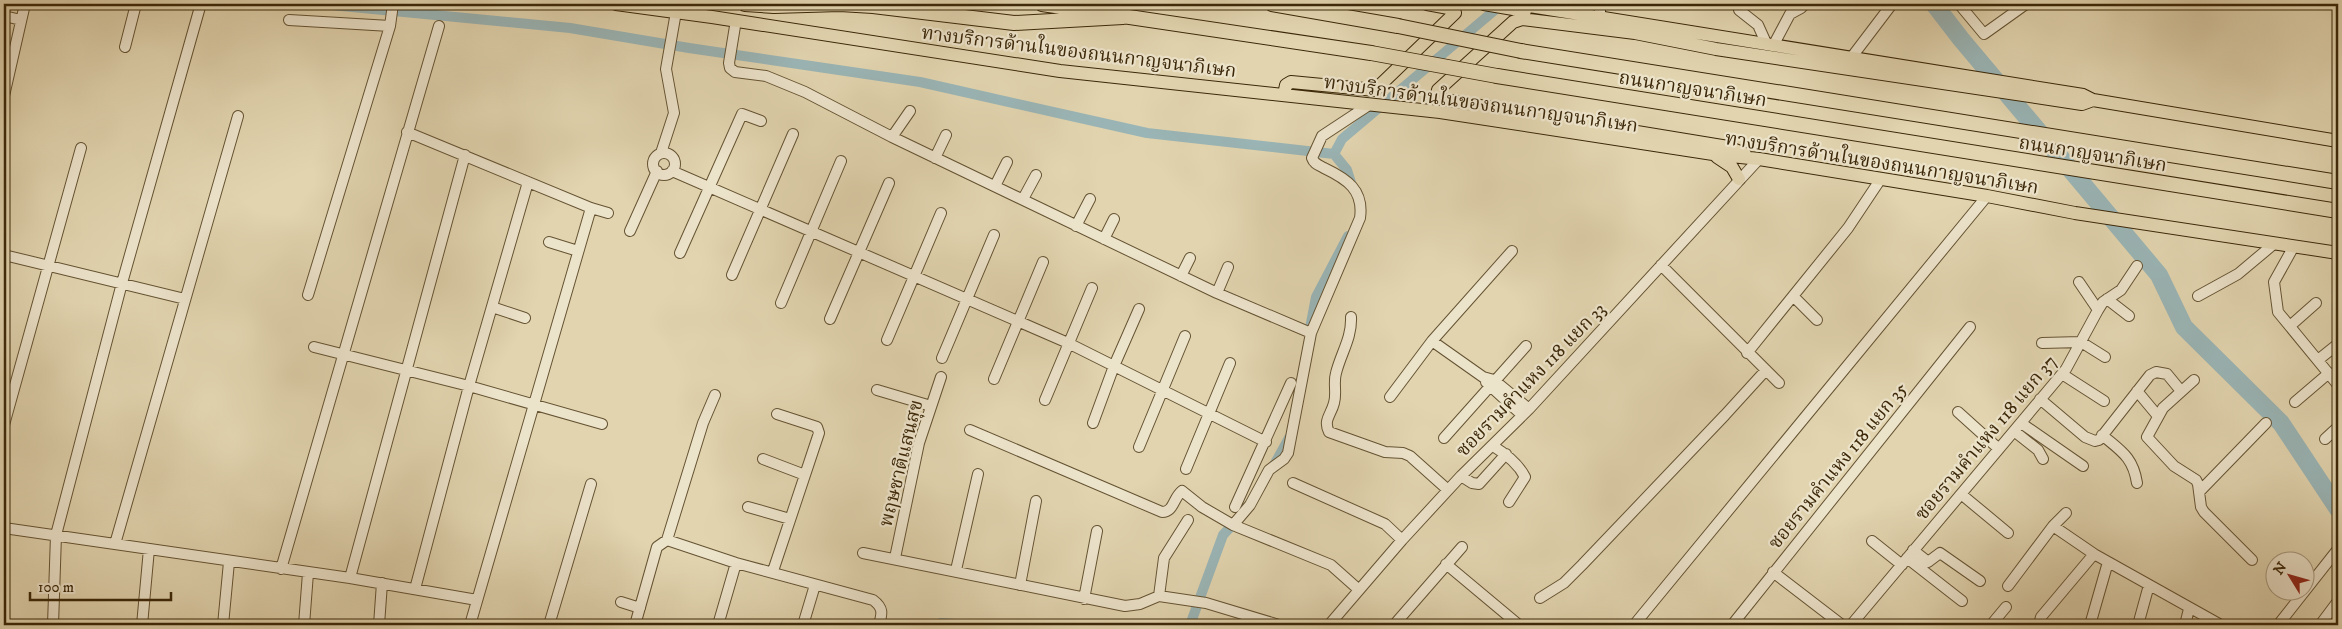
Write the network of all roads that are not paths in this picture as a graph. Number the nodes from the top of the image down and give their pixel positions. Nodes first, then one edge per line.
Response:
1 (25, 4) edge
2 (136, 4) edge
3 (393, 4) edge
4 (616, 4) edge
5 (745, 4) edge
6 (1042, 4) edge
7 (1272, 4) edge
8 (1428, 4) edge
9 (1487, 4) edge
10 (1600, 4) edge
11 (1805, 4) edge
12 (1892, 4) edge
13 (1959, 4) edge
14 (2026, 4) edge
15 (200, 7) dead end
16 (1523, 7) edge
17 (1738, 10) dead end
18 (676, 12) junction
19 (4, 16) edge
20 (1123, 17) junction
21 (1600, 17) junction
22 (21, 20) junction
23 (289, 20) dead end
24 (736, 20) junction
25 (390, 26) junction
26 (439, 26) dead end
27 (1635, 34) junction
28 (1770, 45) junction
29 (125, 47) dead end
30 (1851, 58) junction
31 (1947, 79) junction
32 (1284, 95) junction
33 (4, 96) edge
34 (1370, 105) junction
35 (910, 111) dead end
36 (238, 116) dead end
37 (761, 121) dead end
38 (407, 132) junction
39 (793, 134) dead end
40 (946, 136) dead end
41 (892, 137) junction
42 (2338, 141) edge
43 (80, 148) dead end
44 (661, 153) junction
45 (1713, 154) junction
46 (465, 155) junction
47 (935, 158) junction
48 (1758, 160) junction
49 (841, 161) dead end
50 (1007, 162) dead end
51 (657, 171) junction
52 (672, 171) junction
53 (1036, 175) dead end
54 (1739, 179) junction
55 (1880, 180) junction
56 (528, 182) junction
57 (2338, 182) edge
58 (889, 183) dead end
59 (709, 186) junction
60 (995, 186) junction
61 (1987, 196) junction
62 (1023, 200) junction
63 (1090, 200) dead end
64 (590, 208) junction
65 (760, 208) junction
66 (2338, 211) edge
67 (608, 213) dead end
68 (942, 213) dead end
69 (1114, 219) dead end
70 (1076, 226) junction
71 (630, 231) dead end
72 (812, 232) junction
73 (994, 235) dead end
74 (1104, 239) junction
75 (549, 242) dead end
76 (2275, 243) junction
77 (2294, 246) junction
78 (578, 251) junction
79 (1512, 251) dead end
80 (860, 252) junction
81 (680, 253) dead end
82 (2338, 253) edge
83 (4, 255) edge
84 (1190, 258) dead end
85 (1043, 262) dead end
86 (49, 265) junction
87 (1661, 265) junction
88 (2137, 266) dead end
89 (1228, 267) dead end
90 (732, 275) dead end
91 (1181, 276) junction
92 (915, 277) junction
93 (2079, 282) dead end
94 (122, 284) junction
95 (1092, 288) dead end
96 (308, 294) dead end
97 (1217, 294) junction
98 (1793, 296) junction
99 (2198, 296) dead end
100 (185, 299) junction
101 (966, 299) junction
102 (2106, 299) junction
103 (781, 303) dead end
104 (2316, 303) dead end
105 (492, 307) junction
106 (1139, 309) dead end
107 (2098, 310) junction
108 (2129, 316) dead end
109 (1351, 317) dead end
110 (525, 318) dead end
111 (830, 319) dead end
112 (1818, 320) dead end
113 (1018, 321) junction
114 (2290, 326) junction
115 (1970, 327) dead end
116 (1311, 333) junction
117 (1186, 336) dead end
118 (887, 340) dead end
119 (1432, 341) junction
120 (2081, 342) junction
121 (1068, 343) junction
122 (2042, 343) dead end
123 (2338, 344) edge
124 (1526, 346) dead end
125 (314, 347) dead end
126 (343, 353) junction
127 (1747, 353) junction
128 (2105, 357) dead end
129 (942, 358) dead end
130 (2318, 360) junction
131 (1230, 363) dead end
132 (1114, 366) junction
133 (1766, 370) junction
134 (405, 371) junction
135 (2329, 373) junction
136 (2062, 374) junction
137 (941, 377) dead end
138 (994, 379) dead end
139 (2194, 380) dead end
140 (1291, 383) dead end
141 (1492, 383) junction
142 (1779, 383) dead end
143 (2338, 385) edge
144 (469, 386) junction
145 (877, 390) dead end
146 (1162, 390) junction
147 (2137, 391) junction
148 (2181, 391) junction
149 (715, 395) dead end
150 (1390, 397) dead end
151 (2040, 399) junction
152 (1045, 400) dead end
153 (2104, 401) dead end
154 (2295, 402) dead end
155 (532, 405) junction
156 (931, 406) junction
157 (1526, 412) junction
158 (1958, 412) dead end
159 (777, 414) dead end
160 (1209, 414) junction
161 (2157, 415) junction
162 (1093, 423) dead end
163 (2266, 423) dead end
164 (602, 424) dead end
165 (4, 425) edge
166 (2017, 427) junction
167 (2338, 427) edge
168 (970, 430) dead end
169 (2102, 435) junction
170 (1444, 438) dead end
171 (2325, 439) dead end
172 (1266, 442) junction
173 (1493, 446) junction
174 (1139, 447) dead end
175 (1999, 449) junction
176 (1506, 454) junction
177 (763, 459) dead end
178 (2043, 459) dead end
179 (2084, 466) dead end
180 (1186, 469) dead end
181 (978, 474) dead end
182 (805, 475) junction
183 (1461, 476) junction
184 (2137, 482) dead end
185 (591, 484) dead end
186 (1293, 484) dead end
187 (1448, 490) junction
188 (2200, 491) junction
189 (1960, 494) junction
190 (1036, 501) dead end
191 (1509, 502) dead end
192 (748, 507) dead end
193 (1235, 507) dead end
194 (2066, 513) dead end
195 (790, 519) junction
196 (1188, 520) dead end
197 (1233, 525) junction
198 (2053, 526) junction
199 (4, 528) edge
200 (1096, 531) dead end
201 (2008, 533) dead end
202 (56, 535) junction
203 (667, 540) junction
204 (1402, 540) junction
205 (1872, 541) dead end
206 (116, 544) junction
207 (1462, 547) dead end
208 (149, 549) junction
209 (2338, 549) edge
210 (863, 553) dead end
211 (2094, 554) junction
212 (895, 558) junction
213 (1907, 558) junction
214 (2252, 560) dead end
215 (229, 562) junction
216 (2108, 562) junction
217 (736, 563) junction
218 (1446, 564) junction
219 (282, 569) junction
220 (956, 570) junction
221 (773, 571) junction
222 (1773, 572) junction
223 (308, 573) junction
224 (350, 578) junction
225 (1980, 581) dead end
226 (382, 583) junction
227 (815, 585) junction
228 (1020, 585) junction
229 (2008, 586) dead end
230 (2149, 586) junction
231 (416, 589) junction
232 (1358, 590) junction
233 (1159, 596) junction
234 (1084, 598) junction
235 (1540, 598) dead end
236 (477, 600) junction
237 (1962, 601) dead end
238 (2338, 601) edge
239 (621, 602) dead end
240 (2006, 607) dead end
241 (640, 608) junction
242 (2189, 609) junction
243 (1511, 617) junction
244 (53, 625) edge
245 (142, 625) edge
246 (223, 625) edge
247 (304, 625) edge
248 (379, 625) edge
249 (470, 625) edge
250 (550, 625) edge
251 (635, 625) edge
252 (718, 625) edge
253 (803, 625) edge
254 (878, 625) edge
255 (1279, 625) edge
256 (1329, 625) edge
257 (1394, 625) edge
258 (1504, 625) edge
259 (1520, 625) edge
260 (1634, 625) edge
261 (1732, 625) edge
262 (1840, 625) edge
263 (1851, 625) edge
264 (1991, 625) edge
265 (2039, 625) edge
266 (2090, 625) edge
267 (2138, 625) edge
268 (2185, 625) edge
269 (2221, 625) edge
270 (2278, 625) edge
271 (2320, 625) edge

1 - 22 street
2 - 29 street
3 - 25 street
4 - 18 main road, ทางบริการด้านในของถนนกาญจนาภิเษก
5 - 20 highway
6 - 20 highway, ถนนกาญจนาภิเษก
7 - 57 highway, ถนนกาญจนาภิเษก, bridge
8 - 32 main road
9 - 16 main road
10 - 21 street
11 - 28 street
12 - 30 street
13 - 14 street
15 - 94 street
16 - 21 main road
16 - 27 main road
17 - 28 street
18 - 24 main road, ทางบริการด้านในของถนนกาญจนาภิเษก
18 - 44 street
19 - 22 street
20 - 66 highway, ถนนกาญจนาภิเษก, bridge
21 - 28 main road
22 - 33 street
23 - 25 street
24 - 32 main road, ทางบริการด้านในของถนนกาญจนาภิเษก
24 - 41 street
25 - 96 street
26 - 38 street
27 - 31 main road
27 - 48 main road
28 - 30 main road
30 - 31 main road
31 - 42 main road
32 - 34 main road, ทางบริการด้านในของถนนกาญจนาภิเษก
34 - 45 main road, ทางบริการด้านในของถนนกาญจนาภิเษก
34 - 116 street
35 - 41 street
36 - 100 street
37 - 59 street
38 - 46 street
38 - 126 street
39 - 65 street
40 - 47 street
41 - 47 street
43 - 86 street
44 - 51 street
44 - 52 street
45 - 48 main road, ทางบริการด้านในของถนนกาญจนาภิเษก
45 - 54 main road
46 - 56 street
46 - 134 street
47 - 60 street
48 - 54 street, ซอยรามคำแหง 118 แยก 33
48 - 55 main road, ทางบริการด้านในของถนนกาญจนาภิเษก
49 - 72 street
50 - 60 street
51 - 52 street
51 - 71 street
52 - 59 street
53 - 62 street
54 - 87 street, ซอยรามคำแหง 118 แยก 33
55 - 61 main road, ทางบริการด้านในของถนนกาญจนาภิเษก
55 - 98 street
56 - 64 street
56 - 105 street
58 - 80 street
59 - 65 street
59 - 81 street
60 - 62 street
61 - 76 main road, ทางบริการด้านในของถนนกาญจนาภิเษก
61 - 260 street
62 - 70 street
63 - 70 street
64 - 67 street
64 - 78 street
65 - 72 street
65 - 90 street
68 - 92 street
69 - 74 street
70 - 74 street
72 - 80 street
72 - 103 street
73 - 101 street
74 - 91 street
75 - 78 street
76 - 77 main road, ทางบริการด้านในของถนนกาญจนาภิเษก
76 - 99 street
77 - 82 main road, ทางบริการด้านในของถนนกาญจนาภิเษก
77 - 114 street
78 - 155 street
79 - 119 street
80 - 92 street
80 - 111 street
83 - 86 street
84 - 91 street
85 - 113 street
86 - 94 street
86 - 165 street
87 - 127 street
87 - 157 street, ซอยรามคำแหง 118 แยก 33
88 - 102 street, ซอยรามคำแหง 118 แยก 37
89 - 97 street
91 - 97 street
92 - 101 street
92 - 118 street
93 - 107 street
94 - 100 street
94 - 202 street
95 - 121 street
97 - 116 street
98 - 112 street
98 - 127 street
100 - 206 street
101 - 113 street
101 - 129 street
102 - 107 street, ซอยรามคำแหง 118 แยก 37
102 - 108 street
104 - 114 street
105 - 110 street
105 - 144 street
106 - 132 street
107 - 120 street, ซอยรามคำแหง 118 แยก 37
109 - 187 street
113 - 121 street
113 - 138 street
114 - 130 street
115 - 222 street, ซอยรามคำแหง 118 แยก 35
116 - 197 street
117 - 146 street
119 - 141 street
119 - 150 street
120 - 122 street
120 - 128 street
120 - 136 street, ซอยรามคำแหง 118 แยก 37
121 - 132 street
121 - 152 street
123 - 130 street
124 - 141 street
125 - 126 street
126 - 134 street
126 - 219 street
127 - 133 street
130 - 135 street
131 - 160 street
132 - 146 street
132 - 162 street
133 - 142 street
133 - 235 street
134 - 144 street
134 - 224 street
135 - 143 street
135 - 154 street
136 - 151 street, ซอยรามคำแหง 118 แยก 37
136 - 153 street
137 - 156 street, พฤษชาติแสนสุข
139 - 148 street
140 - 172 street
141 - 157 street
141 - 170 street
144 - 155 street
144 - 231 street
145 - 156 street
146 - 160 street
146 - 174 street
147 - 148 street
147 - 161 street
147 - 169 street
148 - 161 street
149 - 203 street
151 - 166 street, ซอยรามคำแหง 118 แยก 37
151 - 169 street
155 - 164 street
155 - 236 street
156 - 212 street, พฤษชาติแสนสุข
157 - 173 street, ซอยรามคำแหง 118 แยก 33
158 - 175 street
159 - 182 street
160 - 172 street
160 - 180 street
161 - 188 street
163 - 188 street
166 - 175 street, ซอยรามคำแหง 118 แยก 37
166 - 178 street
166 - 179 street
167 - 171 street
168 - 197 street
169 - 184 street
172 - 193 street
173 - 176 street
173 - 183 street, ซอยรามคำแหง 118 แยก 33
175 - 189 street, ซอยรามคำแหง 118 แยก 37
176 - 183 street
176 - 191 street
177 - 182 street
181 - 220 street
182 - 195 street
183 - 187 street, ซอยรามคำแหง 118 แยก 33
185 - 250 street
186 - 204 street
187 - 204 street, ซอยรามคำแหง 118 แยก 33
188 - 214 street
189 - 201 street
189 - 213 street, ซอยรามคำแหง 118 แยก 37
190 - 228 street
192 - 195 street
194 - 198 street
195 - 221 street
196 - 233 street
197 - 232 street
198 - 211 street
198 - 229 street
199 - 202 street
200 - 234 street
202 - 206 street
202 - 244 street
203 - 217 street
203 - 241 street
204 - 232 street, ซอยรามคำแหง 118 แยก 33
205 - 213 street
206 - 208 street
207 - 218 street
208 - 215 street
208 - 245 street
209 - 270 street
210 - 212 street
211 - 216 street
211 - 265 street
212 - 220 street
213 - 225 street
213 - 237 street
213 - 263 street, ซอยรามคำแหง 118 แยก 37
215 - 219 street
215 - 246 street
216 - 230 street
216 - 266 street
217 - 221 street
217 - 252 street
218 - 243 street
218 - 257 street
219 - 223 street
220 - 228 street
221 - 227 street
222 - 261 street, ซอยรามคำแหง 118 แยก 35
222 - 262 street
223 - 224 street
223 - 247 street
224 - 226 street
226 - 231 street
226 - 248 street
227 - 253 street
227 - 254 street
228 - 234 street
230 - 242 street
230 - 267 street
231 - 236 street
232 - 256 street, ซอยรามคำแหง 118 แยก 33
233 - 234 street
233 - 255 street
236 - 249 street
238 - 271 street
239 - 241 street
240 - 264 street
241 - 251 street
242 - 268 street
242 - 269 street
243 - 258 street
243 - 259 street

